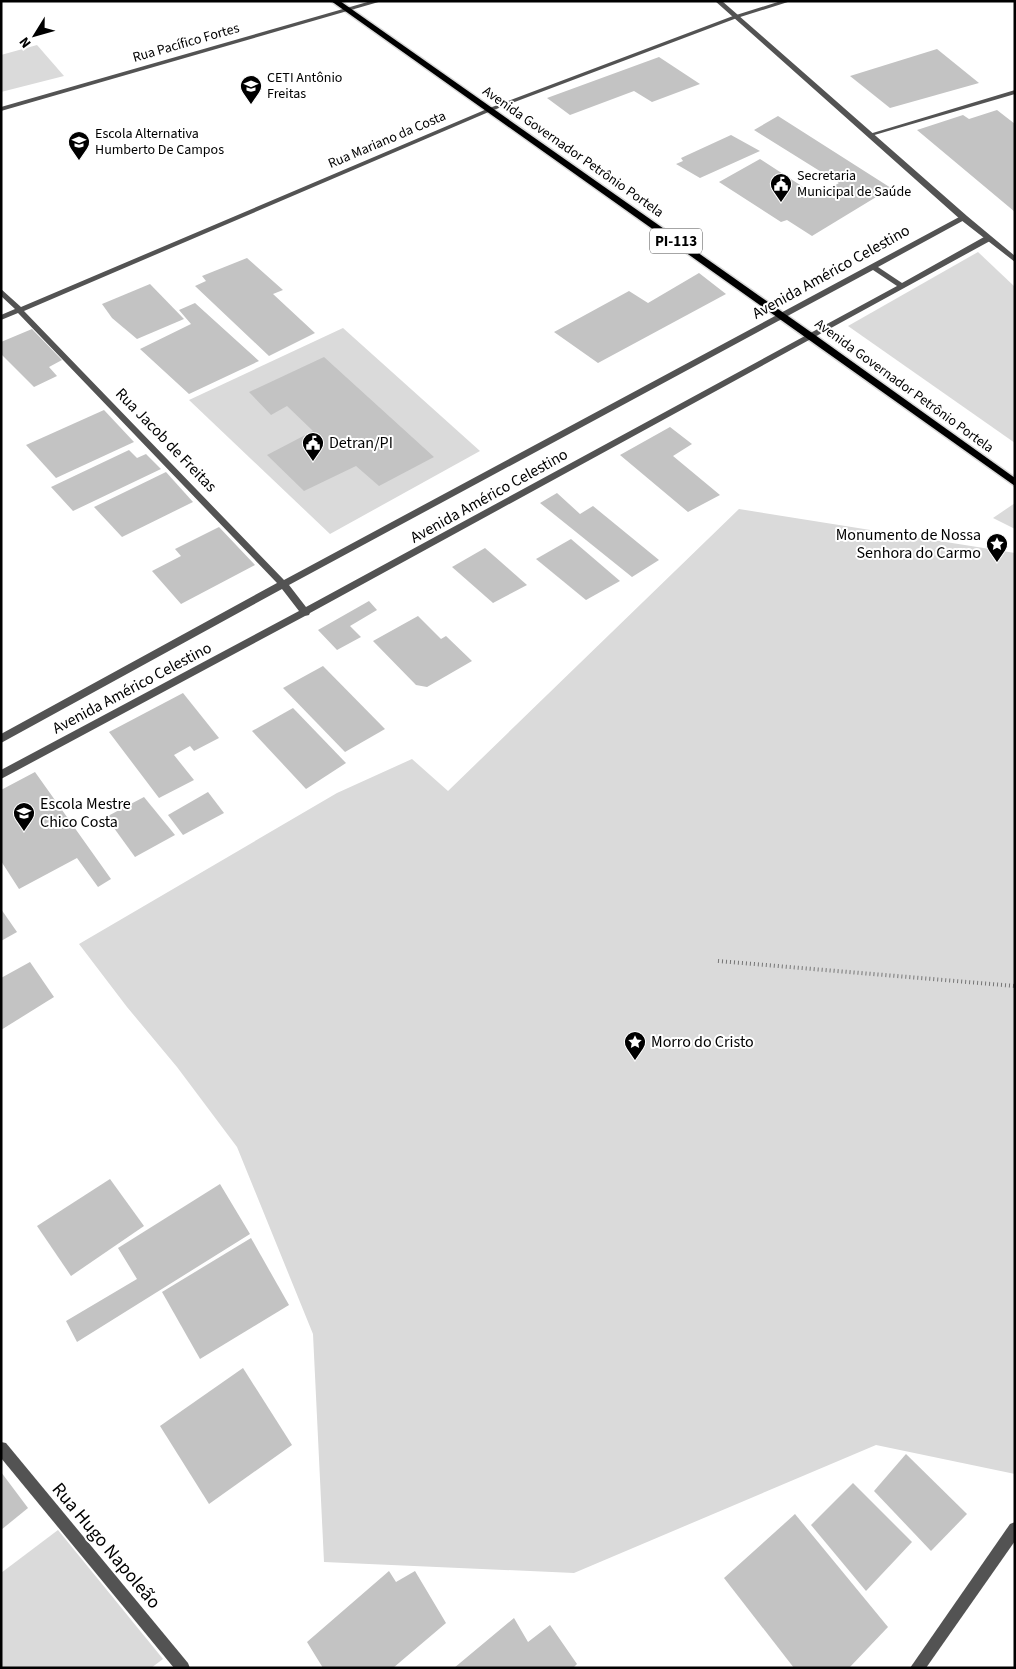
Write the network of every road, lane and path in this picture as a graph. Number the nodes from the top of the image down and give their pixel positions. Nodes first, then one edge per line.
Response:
1 (335, 1) edge
2 (378, 1) edge
3 (718, 1) edge
4 (788, 1) edge
5 (346, 10) junction
6 (735, 17) junction
7 (1015, 92) edge
8 (1, 109) edge
9 (489, 110) junction
10 (869, 135) junction
11 (964, 218) junction
12 (987, 238) junction
13 (1015, 260) edge
14 (873, 267) junction
15 (902, 286) junction
16 (1, 291) edge
17 (19, 309) junction
18 (783, 316) junction
19 (1, 318) edge
20 (812, 337) junction
21 (1015, 483) edge
22 (283, 584) junction
23 (306, 613) junction
24 (1, 739) edge
25 (1, 774) edge
26 (718, 962) dead end
27 (1015, 986) edge
28 (1, 1448) edge
29 (1015, 1529) edge
30 (183, 1668) edge
31 (917, 1668) edge

1 - 5 main road, Avenida Governador Petrônio Portela / PI-113
2 - 5 street, Rua Pacífico Fortes
3 - 6 street
4 - 6 street, Rua Mariano da Costa
5 - 8 street, Rua Pacífico Fortes
5 - 9 main road, Avenida Governador Petrônio Portela / PI-113
6 - 9 street, Rua Mariano da Costa
6 - 10 street
7 - 10 street
9 - 17 street, Rua Mariano da Costa
9 - 18 main road, Avenida Governador Petrônio Portela / PI-113
10 - 11 street
11 - 12 street
11 - 14 street, Avenida Américo Celestino
12 - 13 street
12 - 15 street, Avenida Américo Celestino
14 - 15 street
14 - 18 street, Avenida Américo Celestino
15 - 20 street, Avenida Américo Celestino
16 - 17 street, Rua Jacob de Freitas
17 - 19 street, Rua Mariano da Costa
17 - 22 street, Rua Jacob de Freitas
18 - 20 main road, Avenida Governador Petrônio Portela / PI-113
18 - 22 street, Avenida Américo Celestino
20 - 21 main road, Avenida Governador Petrônio Portela / PI-113
20 - 23 street, Avenida Américo Celestino
22 - 23 street, Rua Jacob de Freitas
22 - 24 street, Avenida Américo Celestino
23 - 25 street, Avenida Américo Celestino
26 - 27 path
28 - 30 street, Rua Hugo Napoleão
29 - 31 street

